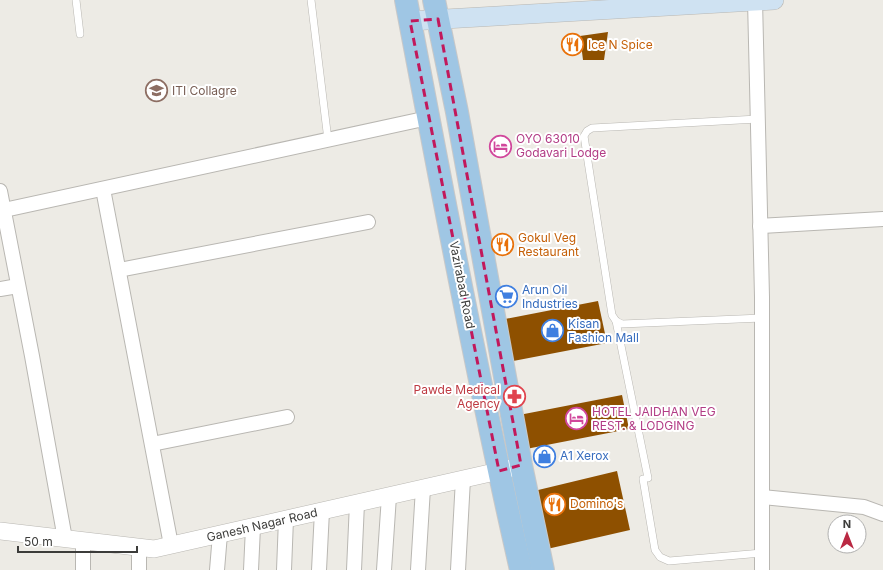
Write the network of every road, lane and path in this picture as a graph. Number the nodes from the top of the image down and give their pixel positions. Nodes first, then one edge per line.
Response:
1 (76, 0) edge
2 (311, 0) edge
3 (406, 0) edge
4 (755, 0) edge
5 (774, 0) edge
6 (436, 10) edge
7 (410, 21) junction
8 (80, 34) dead end
9 (428, 118) junction
10 (758, 119) junction
11 (328, 140) junction
12 (103, 189) junction
13 (0, 191) edge
14 (2, 210) edge
15 (883, 220) edge
16 (368, 222) dead end
17 (760, 226) junction
18 (119, 270) junction
19 (18, 286) junction
20 (0, 289) edge
21 (762, 318) junction
22 (616, 321) junction
23 (287, 417) dead end
24 (152, 444) junction
25 (521, 465) junction
26 (498, 471) junction
27 (463, 479) junction
28 (423, 488) junction
29 (389, 496) junction
30 (762, 497) junction
31 (357, 504) junction
32 (322, 511) junction
33 (883, 514) edge
34 (286, 519) junction
35 (253, 527) junction
36 (0, 531) edge
37 (220, 534) junction
38 (66, 539) junction
39 (83, 541) junction
40 (171, 545) junction
41 (139, 548) junction
42 (762, 553) junction
43 (83, 570) edge
44 (139, 570) edge
45 (218, 570) edge
46 (251, 570) edge
47 (284, 570) edge
48 (318, 570) edge
49 (354, 570) edge
50 (384, 570) edge
51 (418, 570) edge
52 (458, 570) edge
53 (521, 570) edge
54 (543, 570) edge
55 (762, 570) edge

1 - 8 lane
2 - 11 lane
3 - 7 main road, Vazirabad Road
4 - 5 main road
4 - 6 main road
4 - 10 street
6 - 7 main road
6 - 25 main road
7 - 9 main road, Vazirabad Road
9 - 11 street
9 - 26 main road, Vazirabad Road
10 - 17 street
10 - 22 lane
11 - 12 street
12 - 14 street
12 - 18 street
13 - 14 street
14 - 19 street
15 - 17 street
16 - 18 street
17 - 21 street
18 - 24 street
19 - 20 street
19 - 38 street
21 - 22 lane
21 - 30 street
22 - 42 lane
23 - 24 street
24 - 40 street
25 - 26 street, Ganesh Nagar Road
25 - 54 main road
26 - 27 street, Ganesh Nagar Road
26 - 53 main road, Vazirabad Road
27 - 28 street, Ganesh Nagar Road
27 - 52 street
28 - 29 street, Ganesh Nagar Road
28 - 51 street
29 - 31 street, Ganesh Nagar Road
29 - 50 street
30 - 33 street
30 - 42 street
31 - 32 street, Ganesh Nagar Road
31 - 49 street
32 - 34 street, Ganesh Nagar Road
32 - 48 street
34 - 35 street, Ganesh Nagar Road
34 - 47 street
35 - 37 street, Ganesh Nagar Road
35 - 46 street
36 - 38 street, Ganesh Nagar Road
37 - 40 street, Ganesh Nagar Road
37 - 45 street
38 - 39 street, Ganesh Nagar Road
39 - 41 street, Ganesh Nagar Road
39 - 43 street
40 - 41 street, Ganesh Nagar Road
41 - 44 street
42 - 55 street

